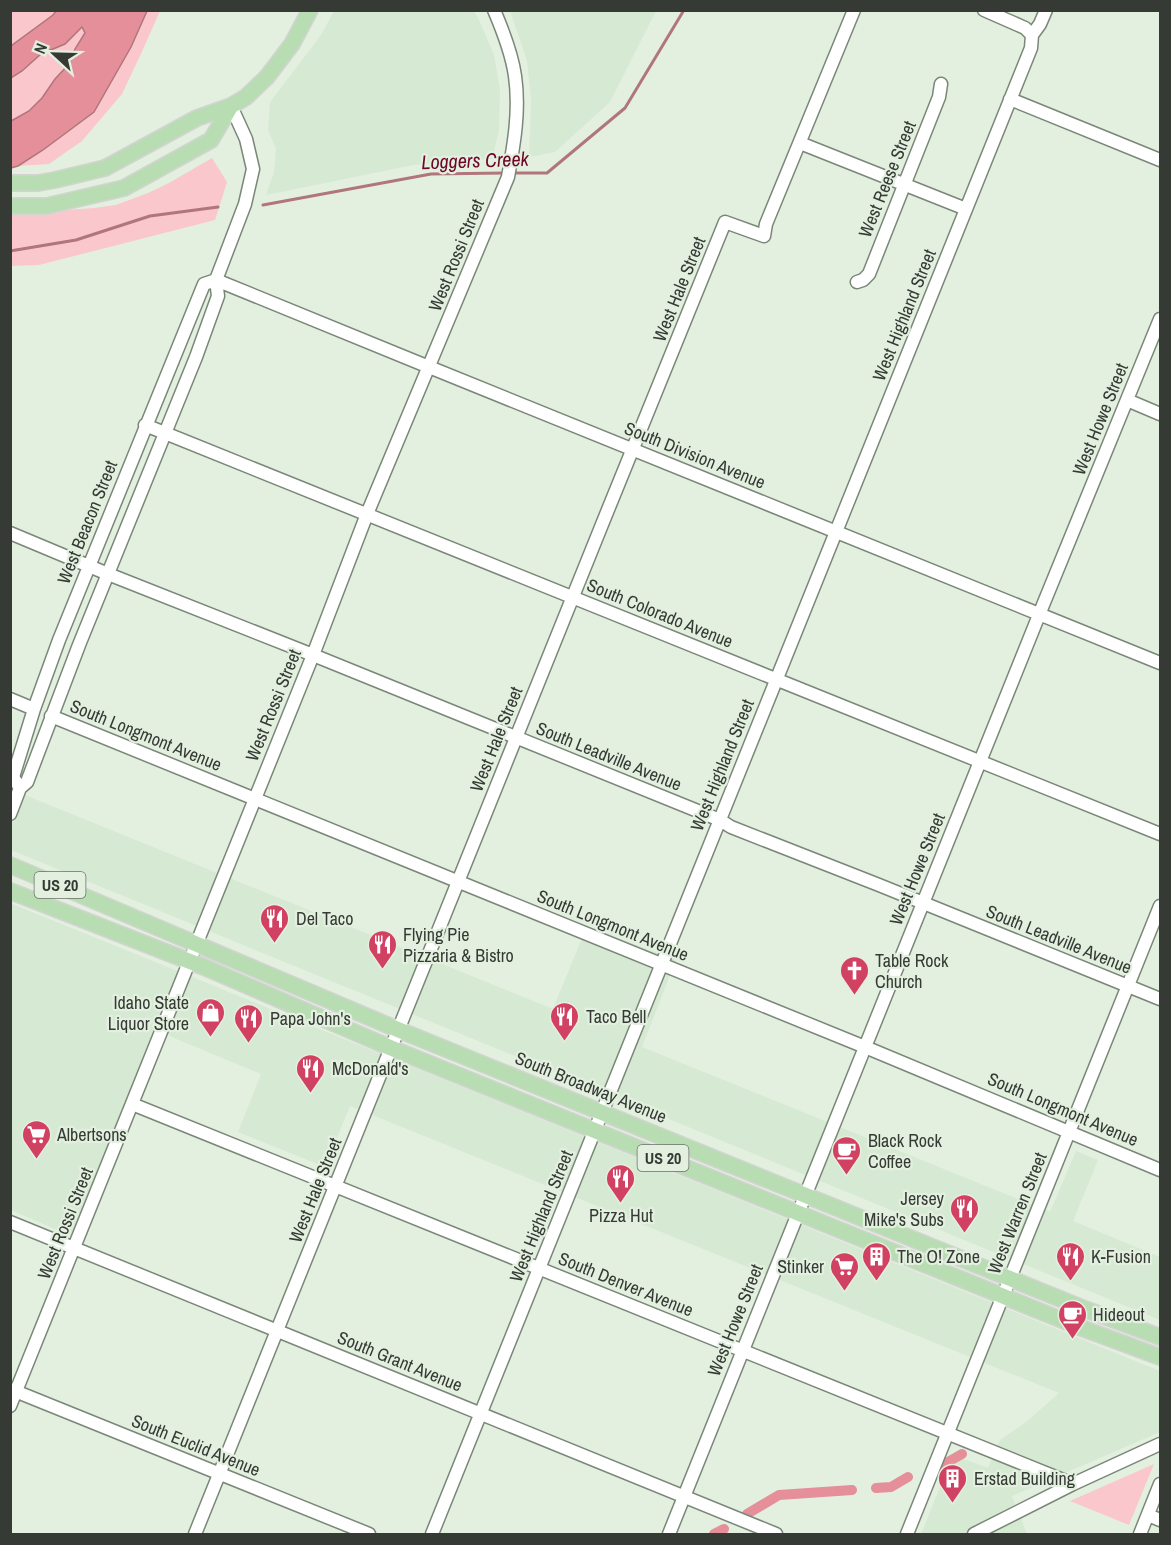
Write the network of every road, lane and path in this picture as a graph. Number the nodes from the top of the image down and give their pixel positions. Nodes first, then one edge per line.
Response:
1 (310, 10) edge
2 (494, 10) edge
3 (854, 10) edge
4 (984, 10) edge
5 (1046, 10) edge
6 (1032, 35) junction
7 (941, 84) dead end
8 (1010, 99) junction
9 (231, 106) junction
10 (800, 143) junction
11 (1161, 160) edge
12 (10, 183) edge
13 (904, 184) junction
14 (10, 206) edge
15 (966, 209) junction
16 (216, 280) junction
17 (857, 282) dead end
18 (1161, 319) edge
19 (429, 367) junction
20 (1127, 400) junction
21 (1161, 414) edge
22 (146, 425) junction
23 (164, 433) junction
24 (632, 449) junction
25 (367, 514) junction
26 (836, 532) junction
27 (10, 533) edge
28 (89, 566) junction
29 (108, 574) junction
30 (573, 597) junction
31 (1039, 614) junction
32 (313, 655) junction
33 (1161, 663) edge
34 (776, 680) junction
35 (10, 699) edge
36 (34, 709) junction
37 (51, 716) junction
38 (516, 738) junction
39 (980, 761) junction
40 (20, 788) junction
41 (255, 799) junction
42 (10, 814) edge
43 (720, 820) junction
44 (1161, 834) edge
45 (10, 864) edge
46 (458, 881) junction
47 (10, 891) edge
48 (923, 903) junction
49 (1161, 906) edge
50 (197, 944) junction
51 (190, 962) junction
52 (662, 964) junction
53 (1128, 986) junction
54 (1161, 999) edge
55 (399, 1030) junction
56 (865, 1047) junction
57 (391, 1048) junction
58 (132, 1104) junction
59 (603, 1113) junction
60 (595, 1131) junction
61 (1069, 1132) junction
62 (1161, 1170) edge
63 (336, 1186) junction
64 (805, 1195) junction
65 (798, 1213) junction
66 (10, 1222) edge
67 (74, 1248) junction
68 (540, 1269) junction
69 (1010, 1278) junction
70 (1003, 1296) junction
71 (277, 1331) junction
72 (1161, 1337) edge
73 (742, 1351) junction
74 (1161, 1357) edge
75 (13, 1391) edge
76 (10, 1406) edge
77 (481, 1413) junction
78 (947, 1433) junction
79 (1161, 1444) edge
80 (219, 1474) junction
81 (1073, 1484) junction
82 (1161, 1484) edge
83 (684, 1496) junction
84 (1148, 1515) junction
85 (1161, 1520) edge
86 (195, 1534) edge
87 (369, 1534) edge
88 (432, 1534) edge
89 (669, 1534) edge
90 (776, 1534) edge
91 (907, 1534) edge
92 (974, 1534) edge
93 (1140, 1534) edge

1 - 9 main road
2 - 19 street, West Rossi Street
3 - 10 street, West Hale Street
4 - 6 street
5 - 6 street, West Highland Street
6 - 8 street, West Highland Street
7 - 13 street, West Reese Street
8 - 11 street
8 - 15 street, West Highland Street
9 - 12 main road
9 - 14 main road
9 - 16 street, West Beacon Street
10 - 13 street
10 - 24 street, West Hale Street
13 - 15 street
13 - 17 street, West Reese Street
15 - 26 street, West Highland Street
16 - 19 street, South Division Avenue
16 - 22 street, West Beacon Street
16 - 23 street, West Beacon Street
18 - 20 street, West Howe Street
19 - 24 street, South Division Avenue
19 - 25 street, West Rossi Street
20 - 21 street
20 - 31 street, West Howe Street
22 - 23 street, South Colorado Avenue
22 - 28 street, West Beacon Street
23 - 25 street, South Colorado Avenue
23 - 29 street, West Beacon Street
24 - 26 street, South Division Avenue
24 - 30 street, West Hale Street
25 - 30 street, South Colorado Avenue
25 - 32 street, West Rossi Street
26 - 31 street, South Division Avenue
26 - 34 street, West Highland Street
27 - 28 street, South Leadville Avenue
28 - 29 street, South Leadville Avenue
28 - 36 street, West Beacon Street
29 - 32 street, South Leadville Avenue
29 - 37 street, West Beacon Street
30 - 34 street, South Colorado Avenue
30 - 38 street, West Hale Street
31 - 33 street, South Division Avenue
31 - 39 street, West Howe Street
32 - 38 street, South Leadville Avenue
32 - 41 street, West Rossi Street
34 - 39 street, South Colorado Avenue
34 - 43 street, West Highland Street
35 - 36 street
36 - 40 street, West Beacon Street
37 - 40 street, West Beacon Street
37 - 41 street, South Longmont Avenue
38 - 43 street, South Leadville Avenue
38 - 46 street, West Hale Street
39 - 44 street, South Colorado Avenue
39 - 48 street, West Howe Street
40 - 42 street, West Beacon Street
41 - 46 street, South Longmont Avenue
41 - 50 street, West Rossi Street
43 - 48 street, South Leadville Avenue
43 - 52 street, West Highland Street
45 - 50 main road, South Broadway Avenue / US 20
46 - 52 street, South Longmont Avenue
46 - 55 street, West Hale Street
47 - 51 main road, US 20
48 - 53 street, South Leadville Avenue
48 - 56 street, West Howe Street
49 - 53 street, West Warren Street
50 - 51 street, West Rossi Street
50 - 55 main road, South Broadway Avenue / US 20
51 - 57 main road, US 20
51 - 58 street, West Rossi Street
52 - 56 street, South Longmont Avenue
52 - 59 street, West Highland Street
53 - 54 street, South Leadville Avenue
53 - 61 street, West Warren Street
55 - 57 street, West Hale Street
55 - 59 main road, South Broadway Avenue / US 20
56 - 61 street, South Longmont Avenue
56 - 64 street, West Howe Street
57 - 60 main road, US 20
57 - 63 street, West Hale Street
58 - 63 street, South Denver Avenue
58 - 67 street, West Rossi Street
59 - 60 street, West Highland Street
59 - 64 main road, South Broadway Avenue / US 20
60 - 65 main road, US 20
60 - 68 street, West Highland Street
61 - 62 street, South Longmont Avenue
61 - 69 street, West Warren Street
63 - 68 street, South Denver Avenue
63 - 71 street, West Hale Street
64 - 65 street, West Howe Street
64 - 69 main road, South Broadway Avenue / US 20
65 - 70 main road, US 20
65 - 73 street, West Howe Street
66 - 67 street, South Grant Avenue
67 - 71 street, South Grant Avenue
67 - 75 street, West Rossi Street
68 - 73 street, South Denver Avenue
68 - 77 street, West Highland Street
69 - 70 street, West Warren Street
69 - 72 main road, South Broadway Avenue / US 20
70 - 74 main road, US 20
70 - 78 street, West Warren Street
71 - 77 street, South Grant Avenue
71 - 80 street, West Hale Street
73 - 78 street, South Denver Avenue
73 - 83 street, West Howe Street
75 - 76 street, West Rossi Street
75 - 80 street, South Euclid Avenue
77 - 83 street, South Grant Avenue
77 - 88 street, West Highland Street
78 - 81 street, South Denver Avenue
78 - 91 street, West Warren Street
79 - 81 street
80 - 86 street, West Hale Street
80 - 87 street, South Euclid Avenue
81 - 92 street
82 - 84 street
83 - 89 street, West Howe Street
83 - 90 street, South Grant Avenue
84 - 85 street
84 - 93 street

